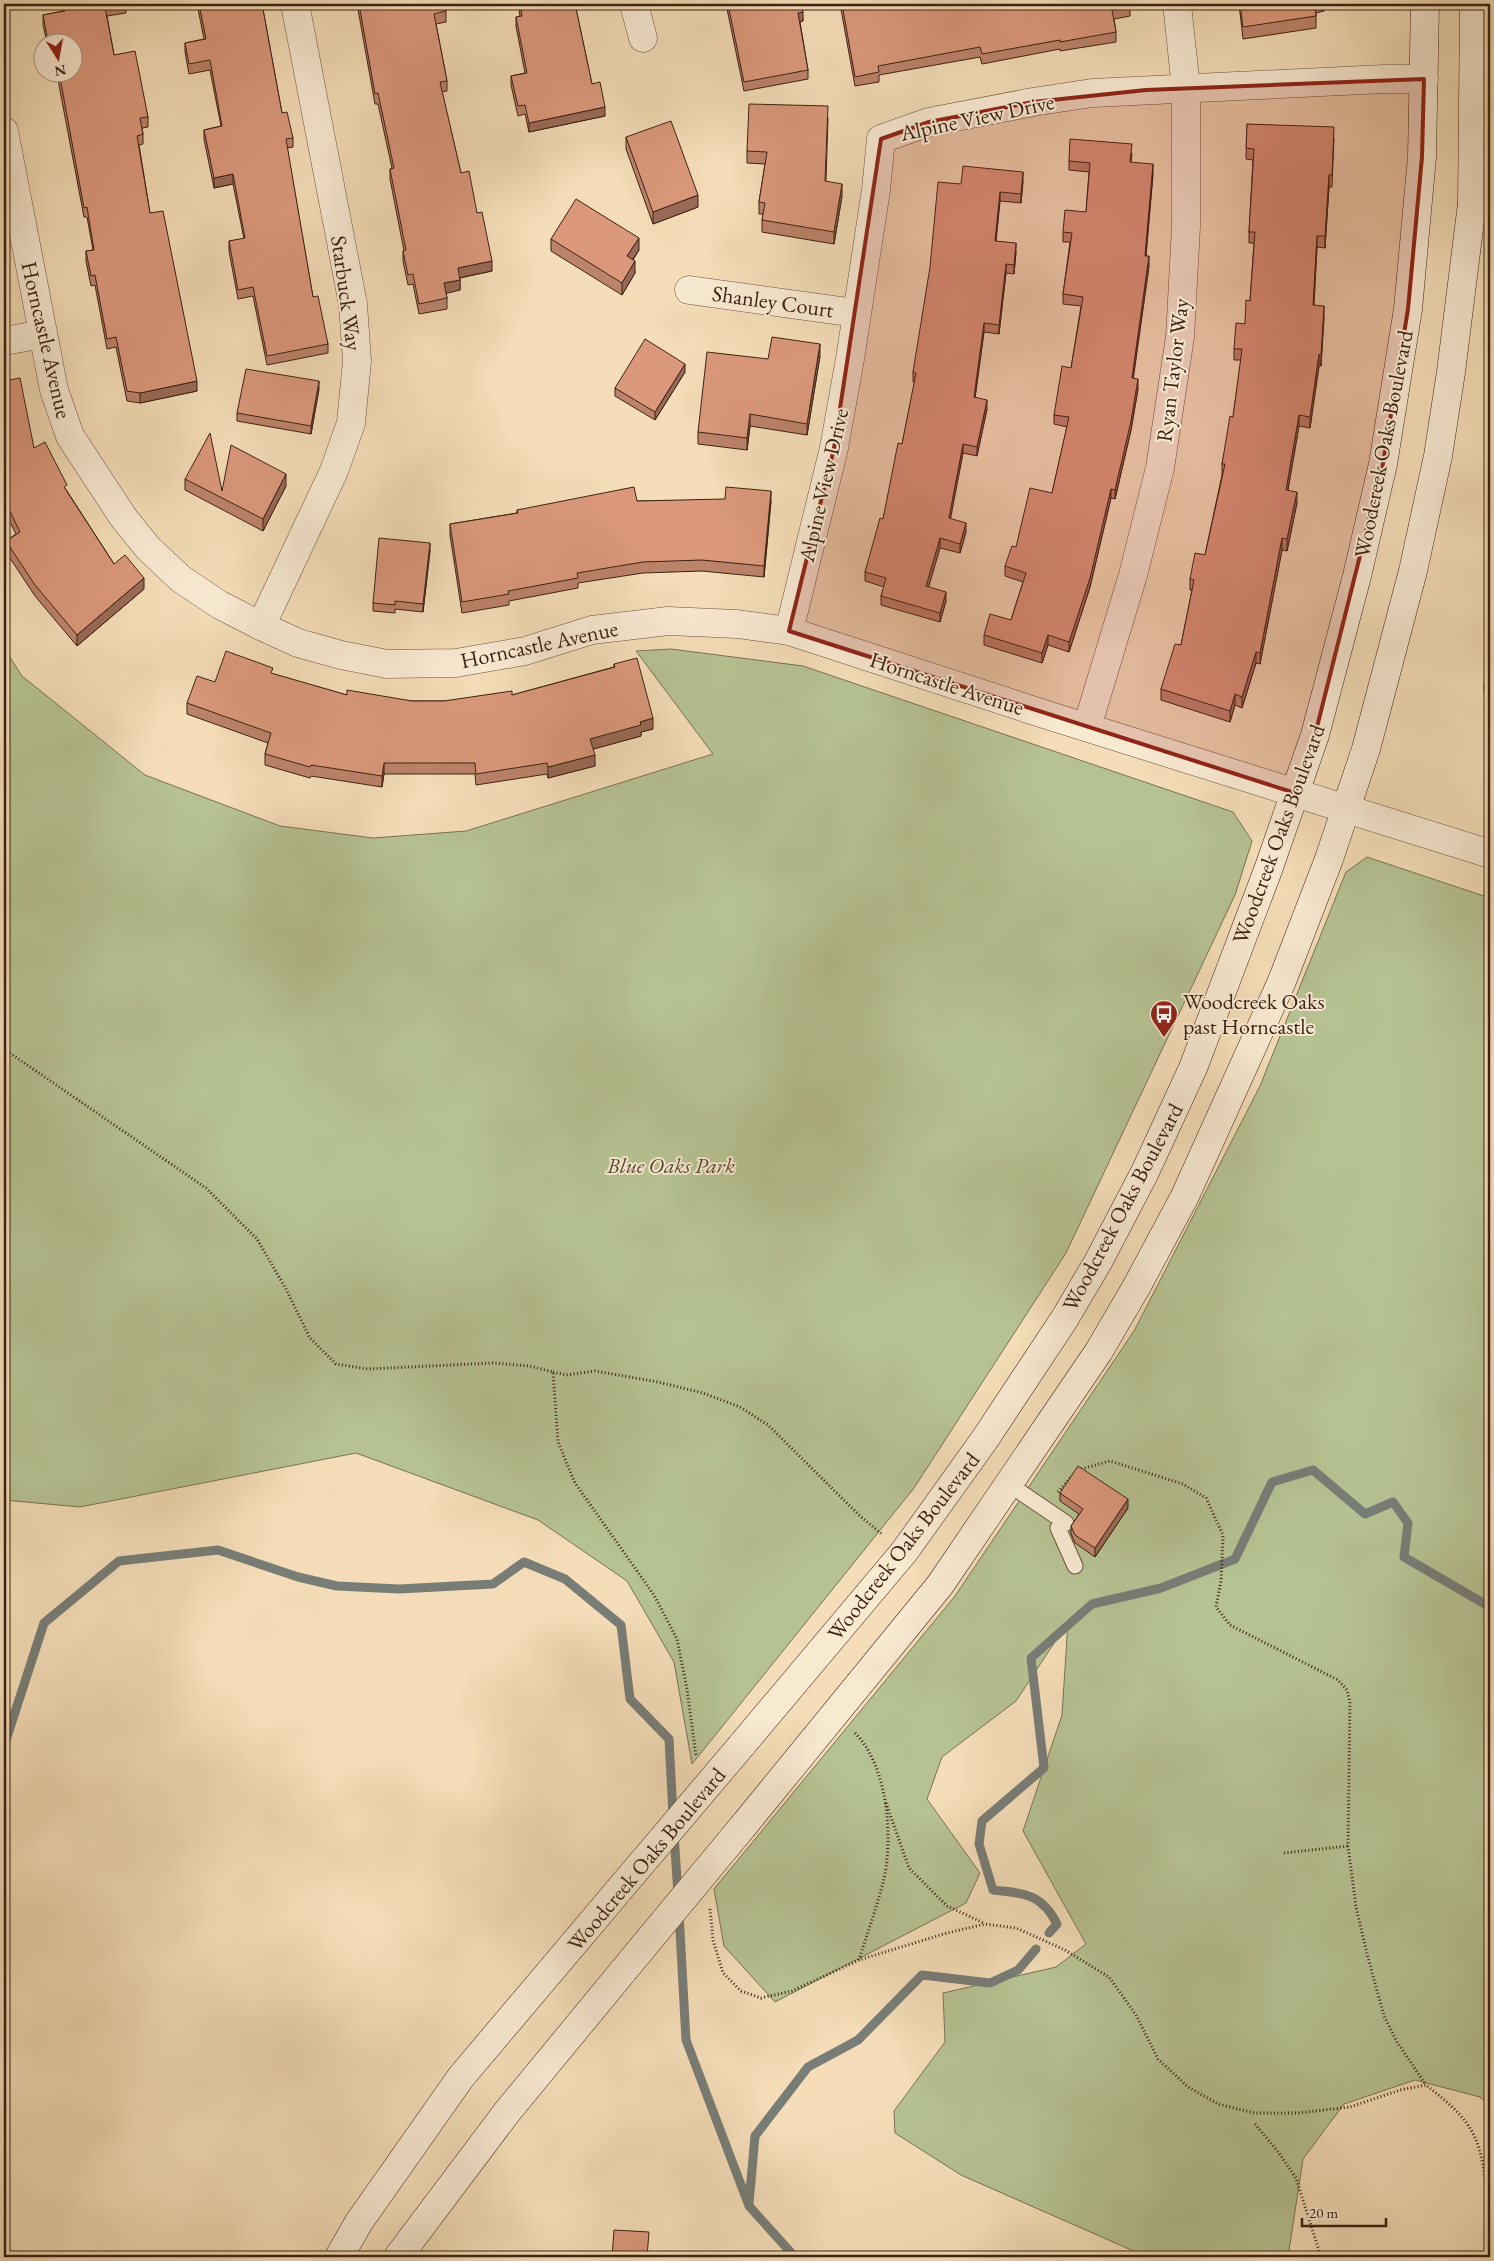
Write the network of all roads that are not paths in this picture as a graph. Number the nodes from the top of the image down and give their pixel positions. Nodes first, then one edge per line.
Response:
1 (295, 4) edge
2 (634, 4) edge
3 (1177, 4) edge
4 (1425, 4) edge
5 (1474, 4) edge
6 (643, 38) dead end
7 (1424, 79) junction
8 (1186, 88) junction
9 (4, 131) edge
10 (1481, 205) edge
11 (689, 290) dead end
12 (856, 313) junction
13 (43, 334) junction
14 (4, 341) edge
15 (261, 626) junction
16 (789, 631) junction
17 (1086, 727) junction
18 (1295, 793) junction
19 (1346, 808) junction
20 (1490, 854) edge
21 (1010, 1485) junction
22 (1075, 1566) dead end
23 (338, 2257) edge
24 (398, 2257) edge

1 - 15 main road, Starbuck Way
2 - 6 main road
3 - 8 main road, Ryan Taylor Way
4 - 7 main road, Woodcreek Oaks Boulevard
5 - 10 main road, Woodcreek Oaks Boulevard
7 - 8 main road, Alpine View Drive
7 - 18 main road, Woodcreek Oaks Boulevard
8 - 12 main road, Alpine View Drive
8 - 17 main road, Ryan Taylor Way
9 - 13 main road, Horncastle Avenue
10 - 19 main road, Woodcreek Oaks Boulevard
11 - 12 main road, Shanley Court
12 - 16 main road, Alpine View Drive
13 - 14 main road
13 - 15 main road, Horncastle Avenue
15 - 16 main road, Horncastle Avenue
16 - 17 main road, Horncastle Avenue
17 - 18 main road, Horncastle Avenue
18 - 19 main road, Horncastle Avenue
18 - 23 main road, Woodcreek Oaks Boulevard, bridge
19 - 20 main road
19 - 21 main road, Woodcreek Oaks Boulevard
21 - 22 lane
21 - 24 main road, Woodcreek Oaks Boulevard, bridge

